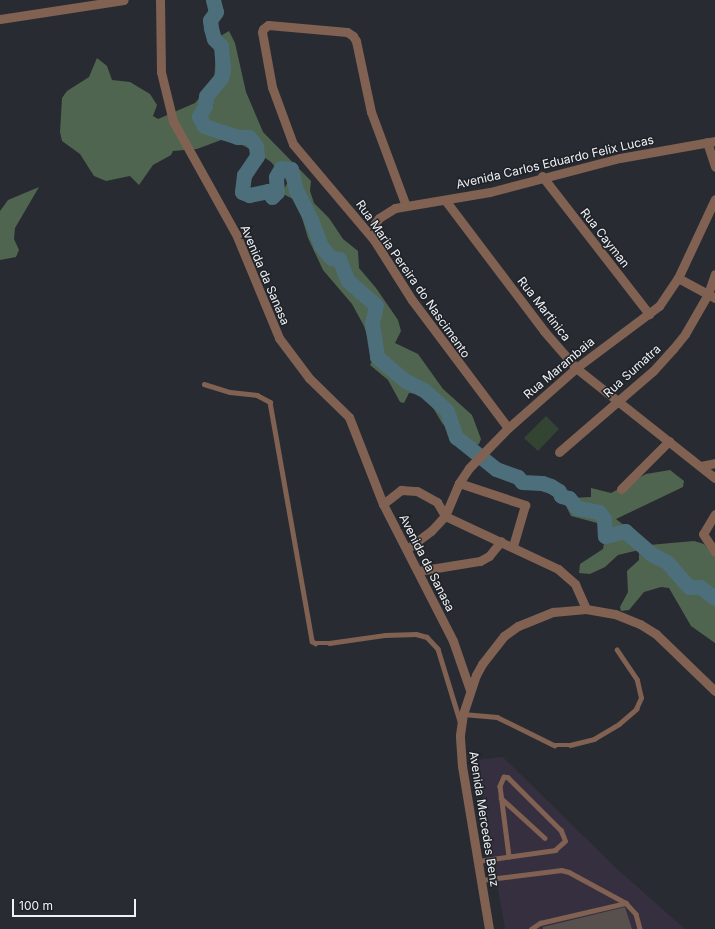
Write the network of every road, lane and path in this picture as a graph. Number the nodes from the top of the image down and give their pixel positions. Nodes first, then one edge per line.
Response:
1 (124, 0) edge
2 (160, 0) edge
3 (0, 19) edge
4 (711, 142) edge
5 (715, 167) edge
6 (542, 176) junction
7 (715, 199) edge
8 (445, 200) junction
9 (406, 206) junction
10 (712, 216) edge
11 (374, 240) junction
12 (715, 274) edge
13 (678, 278) junction
14 (711, 296) edge
15 (649, 314) junction
16 (576, 368) junction
17 (204, 384) dead end
18 (618, 400) junction
19 (508, 428) junction
20 (668, 441) junction
21 (559, 452) dead end
22 (715, 463) edge
23 (701, 466) junction
24 (715, 478) edge
25 (459, 483) junction
26 (621, 489) dead end
27 (383, 504) junction
28 (715, 514) edge
29 (445, 516) junction
30 (502, 541) junction
31 (513, 546) junction
32 (407, 549) junction
33 (715, 552) edge
34 (418, 571) junction
35 (586, 609) junction
36 (617, 650) dead end
37 (470, 690) junction
38 (715, 691) edge
39 (463, 714) junction
40 (461, 725) junction
41 (501, 798) junction
42 (545, 838) dead end
43 (509, 856) junction
44 (478, 861) junction
45 (481, 880) junction
46 (626, 902) junction
47 (490, 929) edge
48 (531, 929) edge
49 (640, 929) edge

1 - 3 street
2 - 27 street, Avenida da Sanasa
4 - 5 street
4 - 6 street, Avenida Carlos Eduardo Felix Lucas
6 - 8 street, Avenida Carlos Eduardo Felix Lucas
6 - 15 street, Rua Cayman
7 - 10 street, Rua Marambaia
8 - 9 street, Avenida Carlos Eduardo Felix Lucas
8 - 16 street, Rua Martinica
9 - 11 street, Avenida Carlos Eduardo Felix Lucas
9 - 11 street, Rua Maria Pereira do Nascimento
10 - 13 street, Rua Marambaia
11 - 19 street, Rua Maria Pereira do Nascimento
12 - 14 street, Rua Sumatra
13 - 14 street
13 - 15 street, Rua Marambaia
14 - 18 street, Rua Sumatra
15 - 16 street, Rua Marambaia
16 - 18 street, Rua Martinica
16 - 19 street, Rua Marambaia
17 - 40 lane
18 - 20 street, Rua Martinica
18 - 21 street, Rua Sumatra
19 - 25 street, Rua Marambaia
20 - 23 street, Rua Martinica
20 - 26 street
22 - 23 street
23 - 24 street, Rua Martinica
25 - 29 street, Rua Marambaia
25 - 31 street
27 - 29 street
27 - 32 street, Avenida da Sanasa
28 - 33 street
29 - 30 street
29 - 32 street, Rua Marambaia
30 - 31 street
30 - 34 street
31 - 35 street
32 - 34 street, Avenida da Sanasa
34 - 37 street, Avenida da Sanasa
35 - 37 street, Avenida Mercedes Benz
35 - 38 street, Avenida Mercedes Benz
36 - 39 lane
37 - 39 street, Avenida Mercedes Benz
39 - 40 street, Avenida Mercedes Benz
40 - 44 street, Avenida Mercedes Benz
41 - 42 lane
41 - 43 lane
41 - 43 lane
43 - 44 lane
44 - 45 street, Avenida Mercedes Benz
45 - 46 lane
45 - 47 street, Avenida Mercedes Benz
46 - 48 lane
46 - 49 lane

